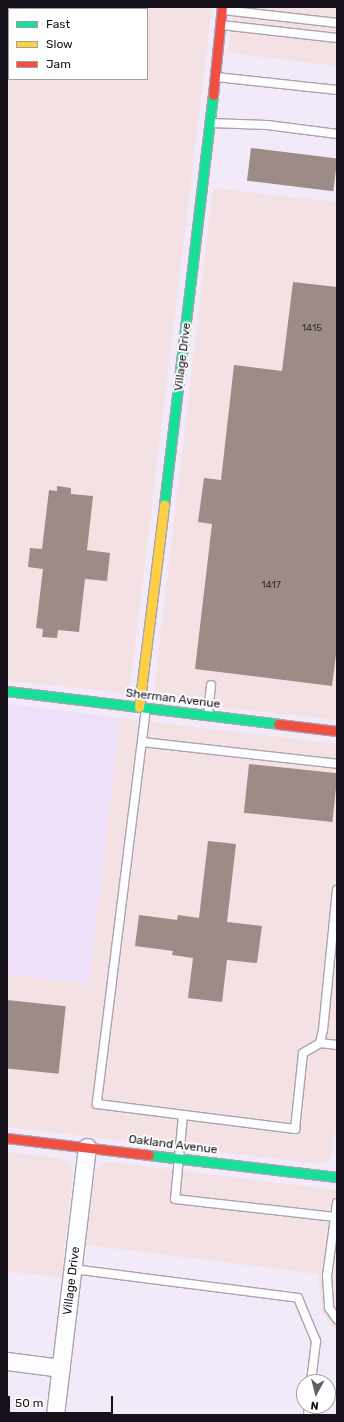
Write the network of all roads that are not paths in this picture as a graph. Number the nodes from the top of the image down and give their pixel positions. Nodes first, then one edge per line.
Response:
1 (222, 8) edge
2 (337, 23) edge
3 (220, 25) junction
4 (337, 38) edge
5 (215, 77) junction
6 (337, 90) edge
7 (210, 123) junction
8 (337, 134) edge
9 (211, 686) dead end
10 (7, 691) edge
11 (143, 707) junction
12 (208, 715) junction
13 (337, 731) edge
14 (142, 742) junction
15 (337, 764) edge
16 (337, 890) edge
17 (320, 1043) junction
18 (337, 1045) edge
19 (183, 1115) junction
20 (7, 1138) edge
21 (87, 1147) junction
22 (179, 1158) junction
23 (337, 1177) edge
24 (337, 1204) edge
25 (335, 1217) junction
26 (73, 1269) junction
27 (337, 1319) edge
28 (7, 1361) edge
29 (61, 1368) junction
30 (312, 1374) edge
31 (55, 1415) edge

1 - 2 lane
1 - 3 street, Village Drive
3 - 4 lane
3 - 5 street, Village Drive
5 - 6 lane
5 - 7 street, Village Drive
7 - 8 lane
7 - 11 street, Village Drive
9 - 12 lane
10 - 11 street, Sherman Avenue
11 - 12 street, Sherman Avenue
11 - 14 lane
12 - 13 street, Sherman Avenue
14 - 15 lane
14 - 19 lane
16 - 17 lane
17 - 18 lane
17 - 19 lane
19 - 22 lane
20 - 21 street, Oakland Avenue
21 - 22 street, Oakland Avenue
21 - 26 street, Village Drive
22 - 23 street, Oakland Avenue
22 - 25 lane
24 - 25 lane
25 - 27 lane
26 - 29 street, Village Drive
26 - 30 lane
28 - 29 street
29 - 31 street, Village Drive

